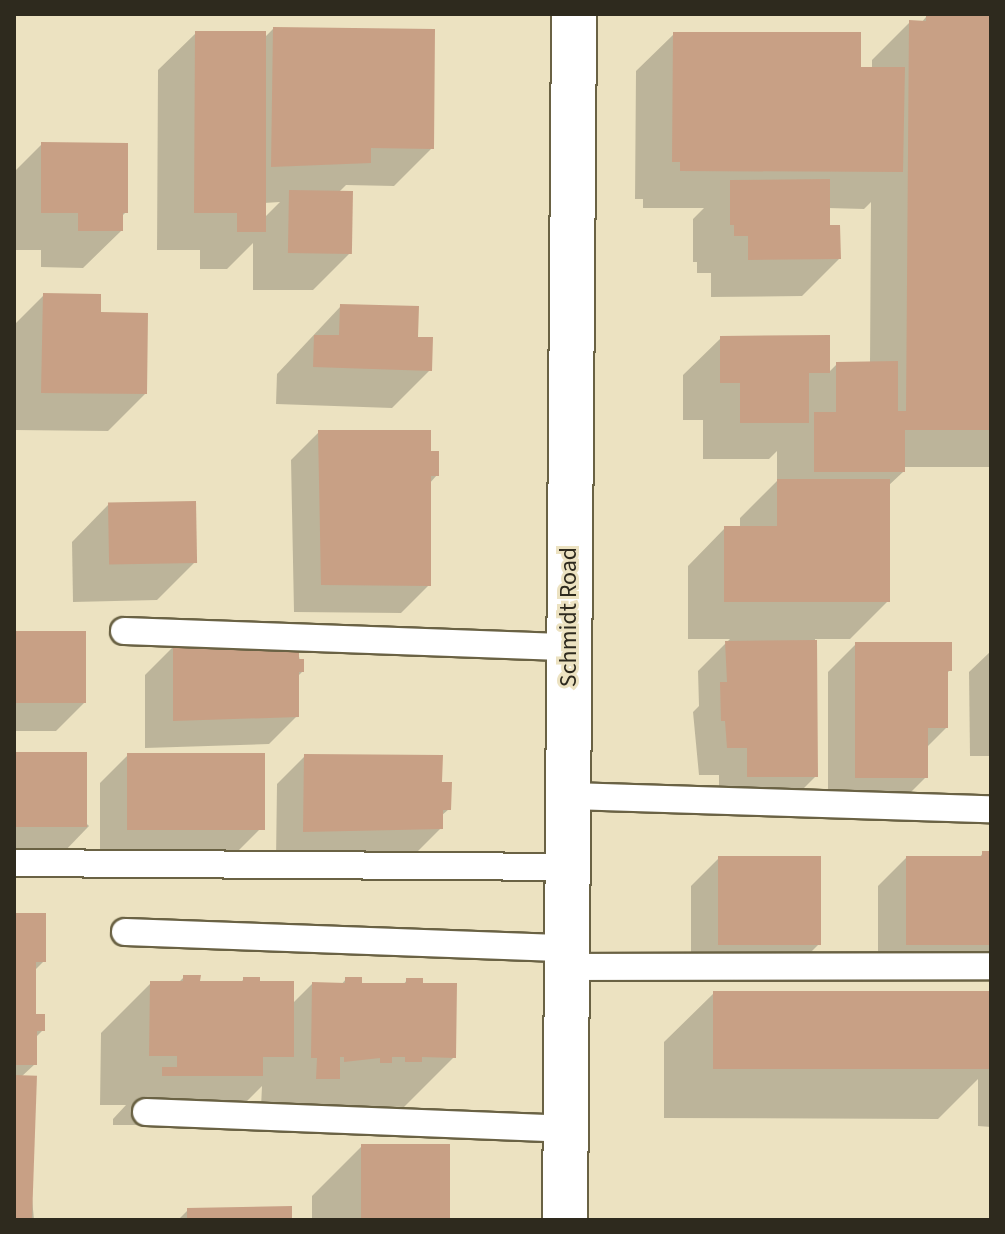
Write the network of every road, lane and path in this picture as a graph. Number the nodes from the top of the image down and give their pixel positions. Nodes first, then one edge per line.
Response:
1 (574, 14) edge
2 (124, 631) dead end
3 (569, 647) junction
4 (568, 796) junction
5 (991, 809) edge
6 (14, 863) edge
7 (568, 867) junction
8 (125, 932) dead end
9 (566, 958) junction
10 (991, 966) edge
11 (146, 1112) dead end
12 (565, 1129) junction
13 (565, 1220) edge

1 - 3 street, Schmidt Road
2 - 3 lane
3 - 4 street, Schmidt Road
4 - 5 lane
4 - 7 street, Schmidt Road
6 - 7 lane
7 - 9 street, Schmidt Road
8 - 9 lane
9 - 10 lane
9 - 12 street, Schmidt Road
11 - 12 lane
12 - 13 street, Schmidt Road

